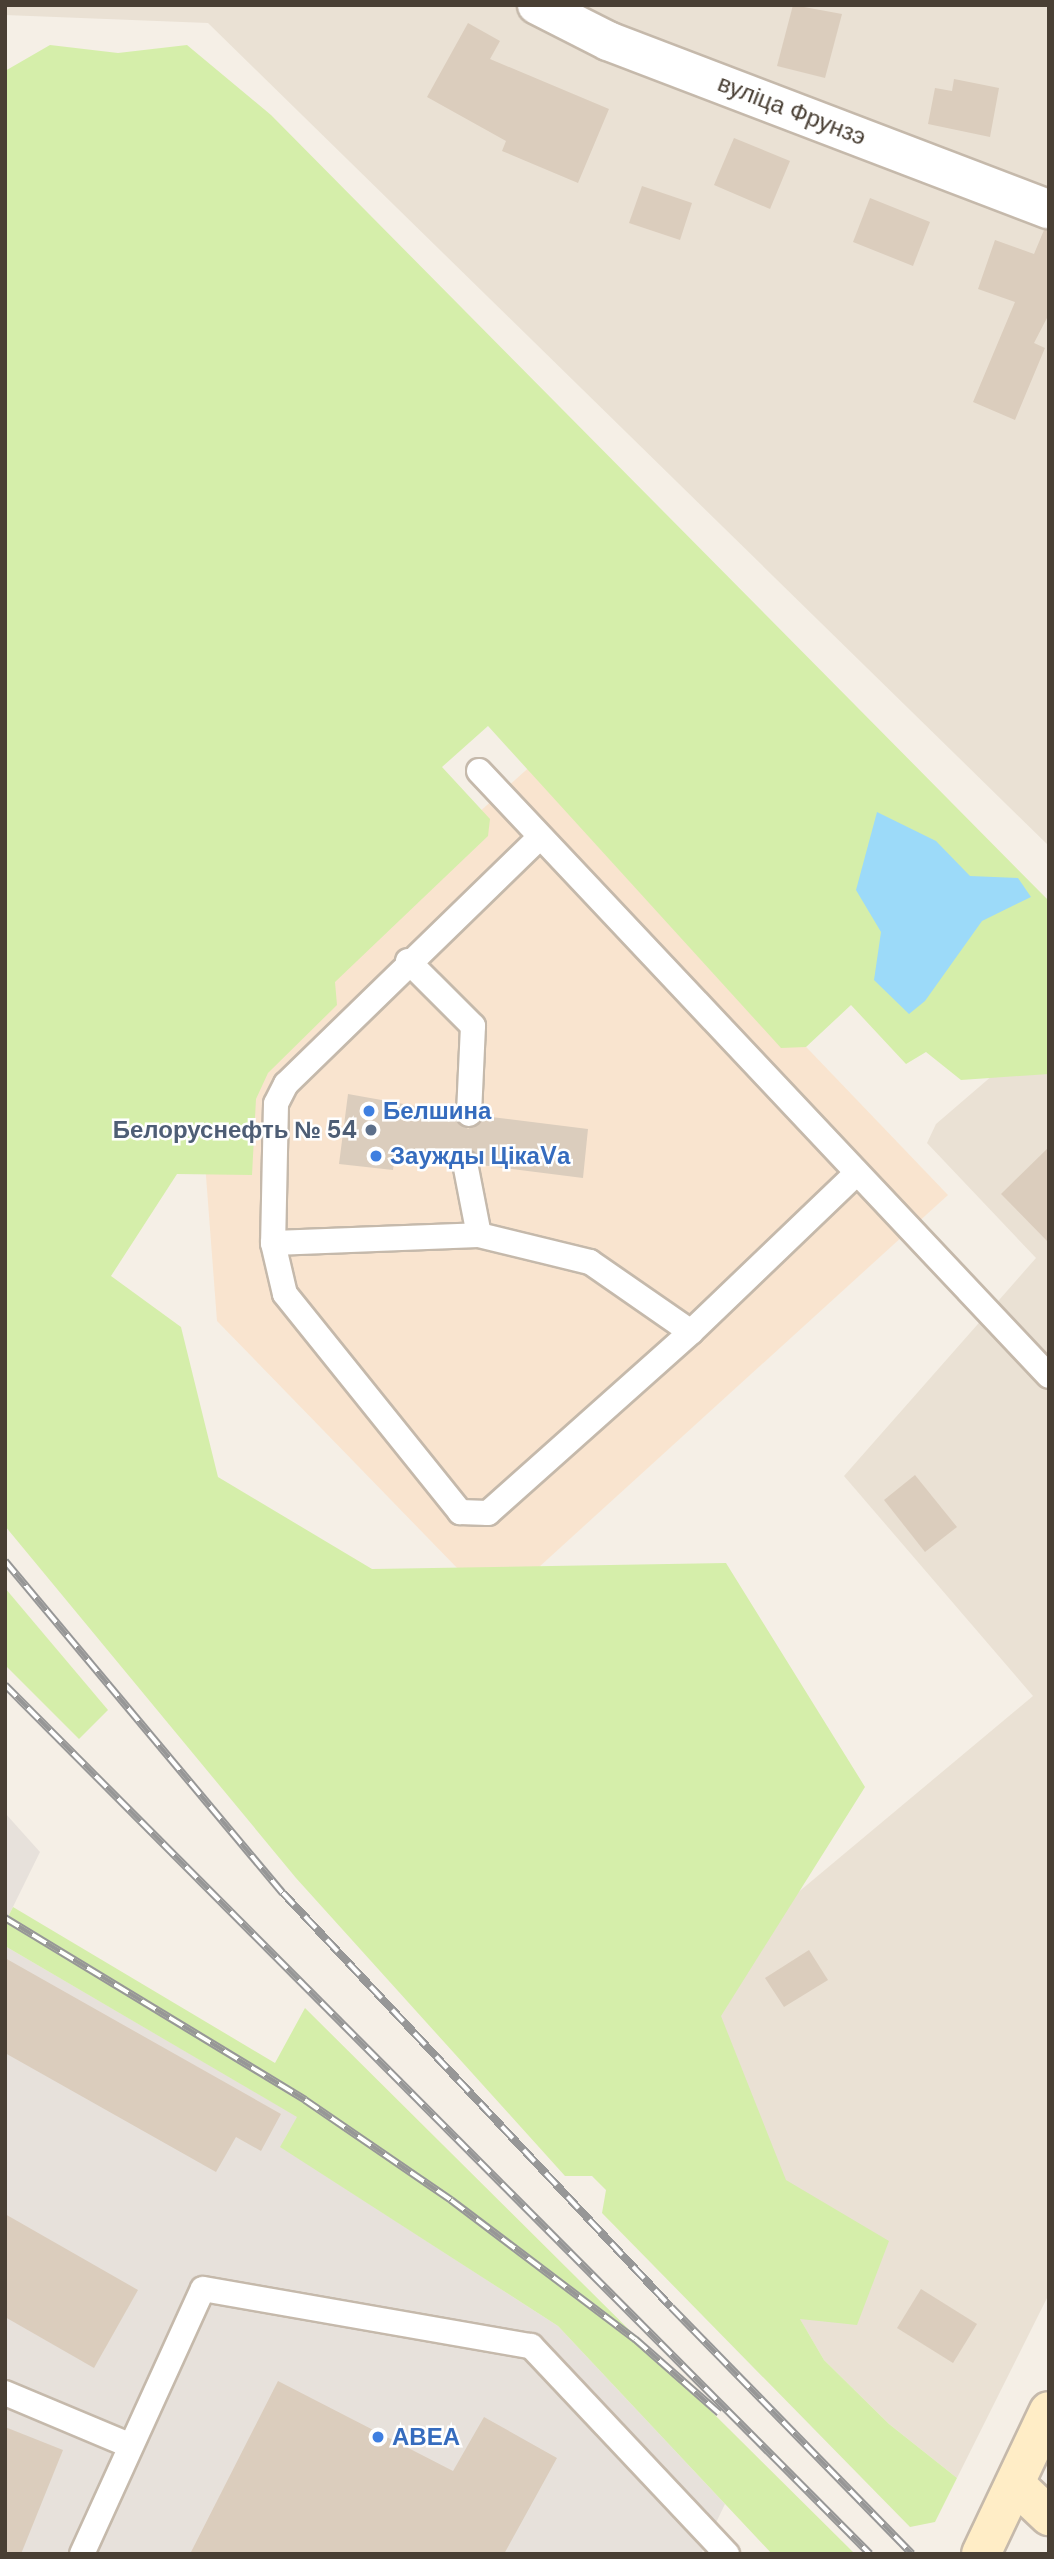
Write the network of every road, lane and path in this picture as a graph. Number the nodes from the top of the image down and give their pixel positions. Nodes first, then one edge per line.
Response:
1 (537, 5) edge
2 (1049, 209) edge
3 (479, 771) dead end
4 (540, 837) junction
5 (408, 961) junction
6 (468, 1114) dead end
7 (464, 1163) dead end
8 (855, 1175) junction
9 (479, 1235) junction
10 (273, 1243) junction
11 (691, 1332) junction
12 (1049, 1376) edge
13 (5, 2393) edge
14 (1049, 2411) edge
15 (129, 2445) junction
16 (1015, 2484) junction
17 (1049, 2516) edge
18 (82, 2554) edge
19 (727, 2554) edge
20 (981, 2554) edge

1 - 2 street, вуліца Фрунзэ
3 - 4 lane
4 - 5 lane
4 - 8 lane
5 - 6 lane
5 - 10 lane
7 - 9 lane
8 - 11 lane
8 - 12 lane
9 - 10 lane
9 - 11 lane
10 - 11 lane
13 - 15 lane
14 - 16 main road
15 - 18 lane
15 - 19 lane
16 - 17 main road
16 - 20 main road

